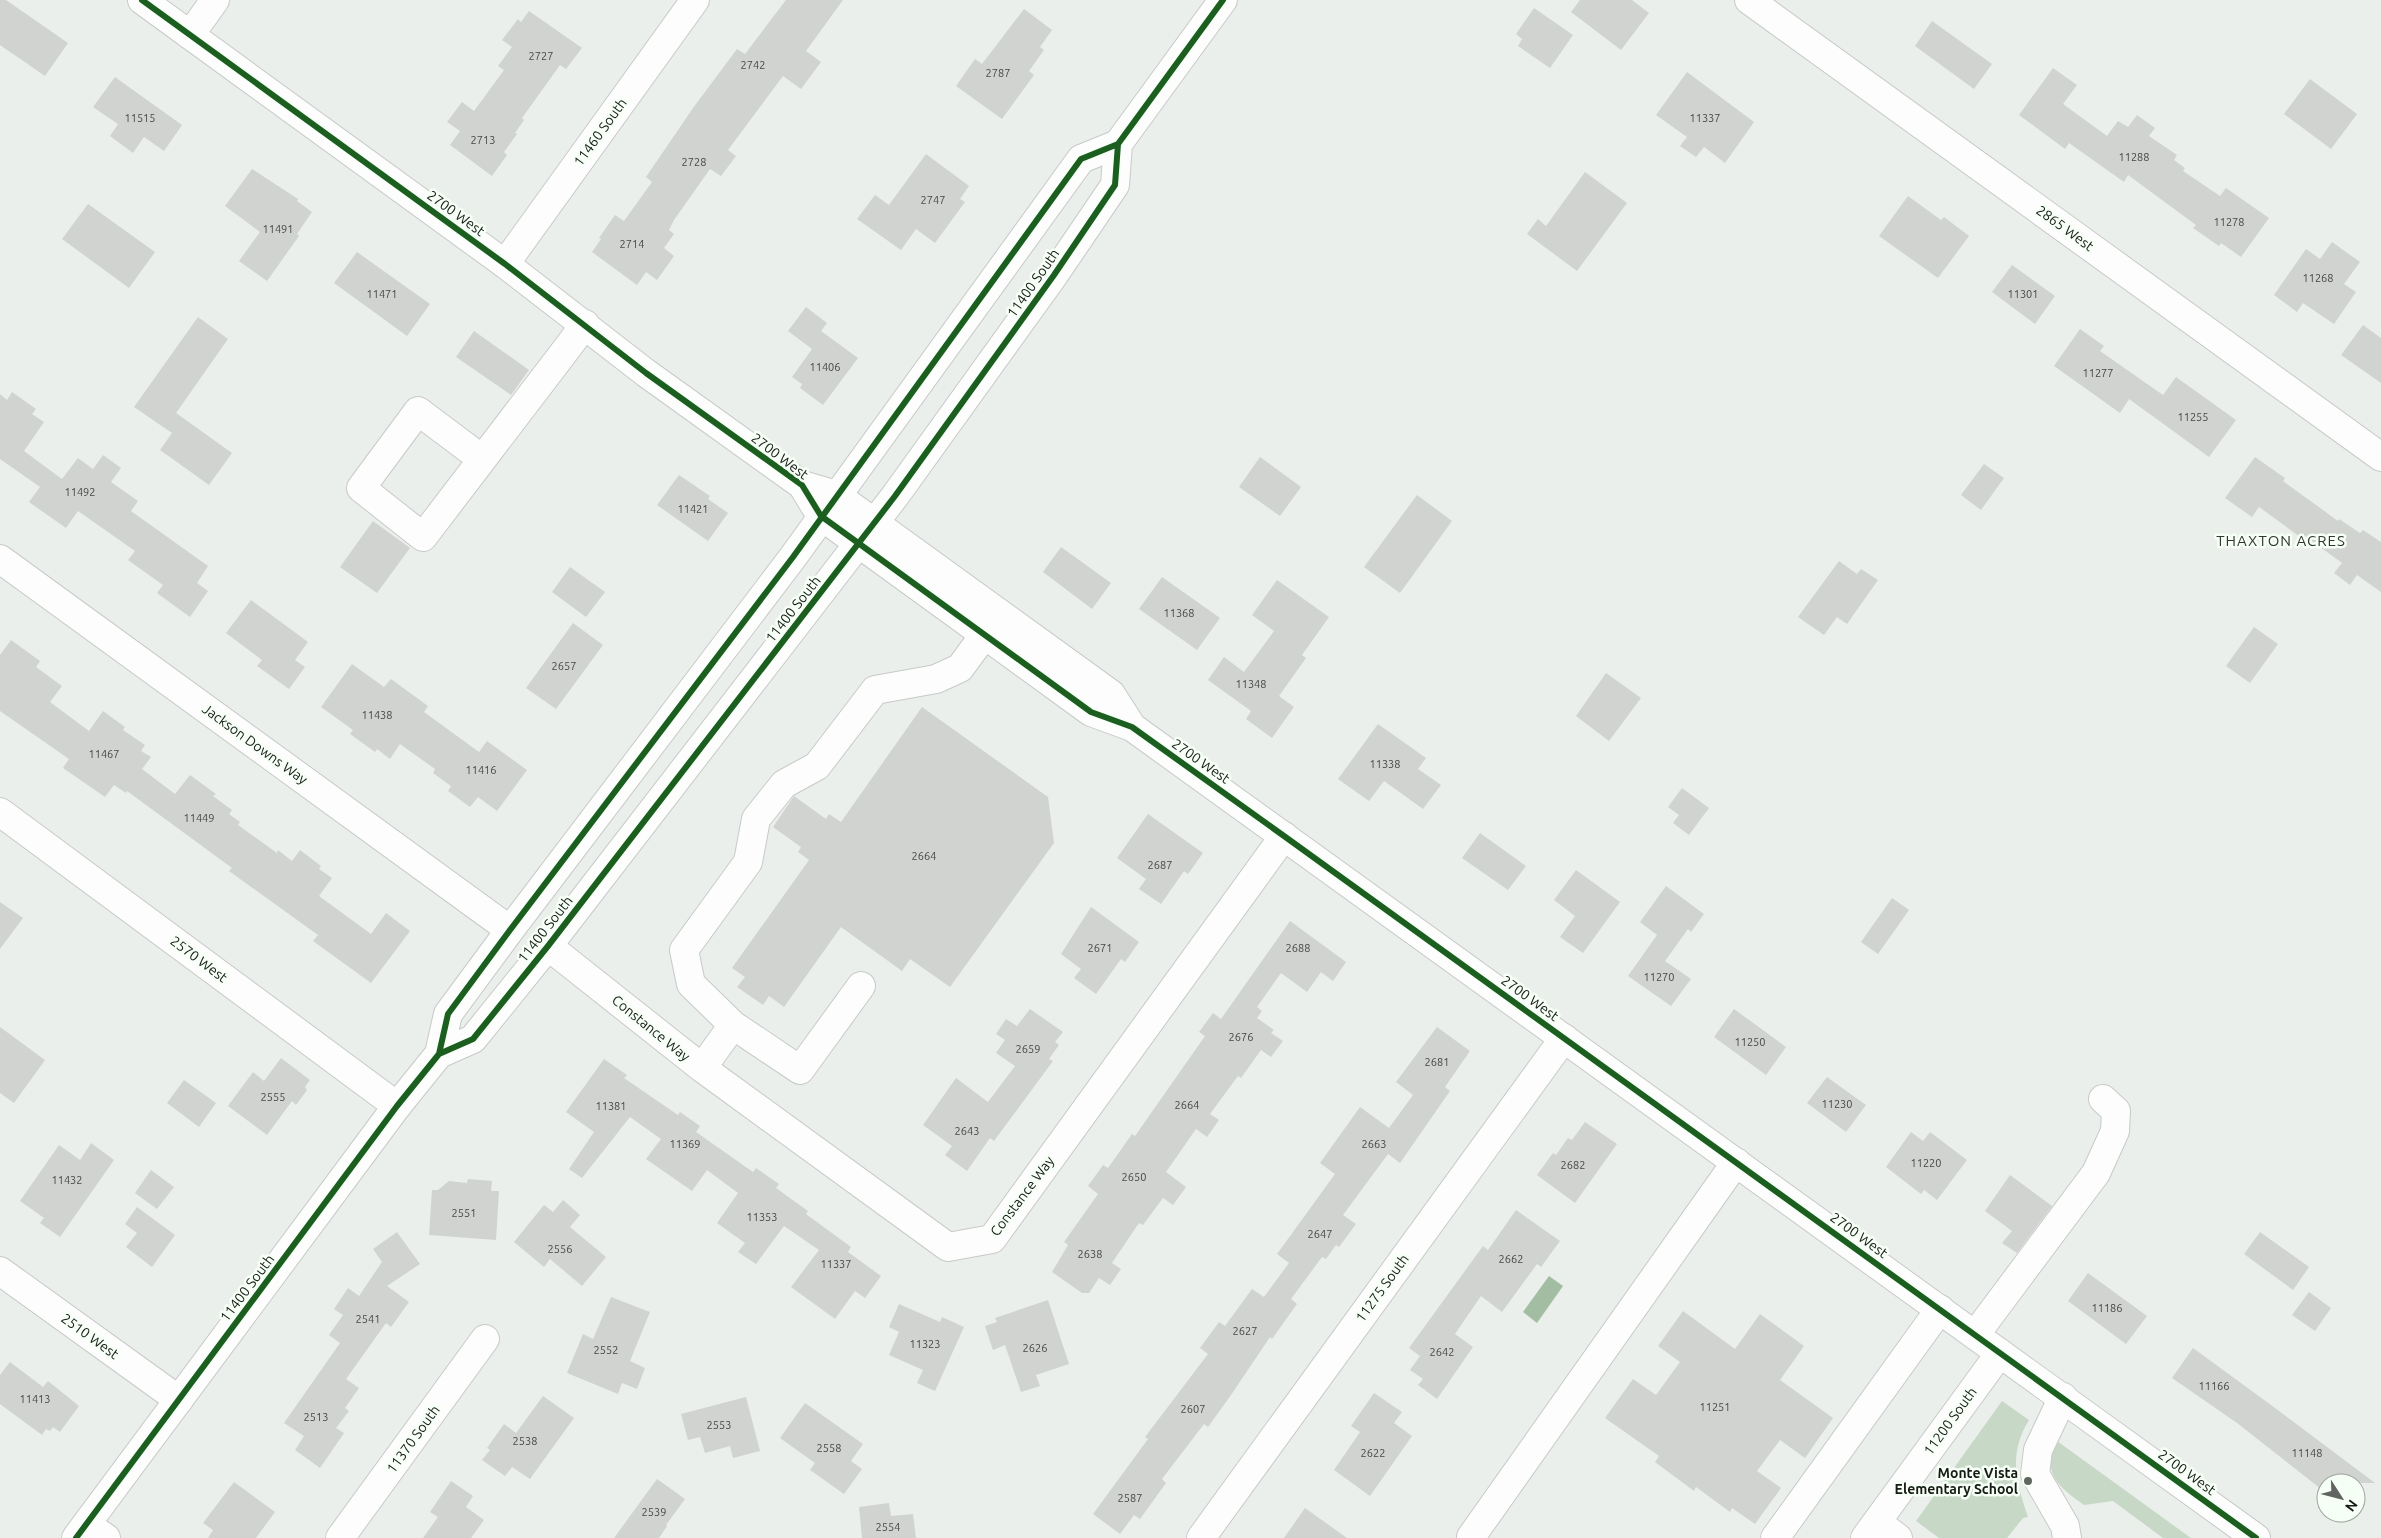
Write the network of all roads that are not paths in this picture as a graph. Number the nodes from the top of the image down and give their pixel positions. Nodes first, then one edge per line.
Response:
1 (142, 0) edge
2 (215, 0) edge
3 (695, 0) edge
4 (1222, 0) edge
5 (1749, 0) edge
6 (190, 35) junction
7 (1118, 144) junction
8 (506, 264) junction
9 (585, 324) junction
10 (2381, 457) edge
11 (482, 459) junction
12 (829, 506) junction
13 (875, 523) junction
14 (859, 544) junction
15 (0, 558) edge
16 (985, 634) junction
17 (1132, 727) junction
18 (0, 812) edge
19 (1284, 836) junction
20 (510, 930) junction
21 (548, 946) junction
22 (861, 986) dead end
23 (733, 1025) junction
24 (1564, 1038) junction
25 (439, 1054) junction
26 (702, 1068) junction
27 (2102, 1099) dead end
28 (397, 1106) junction
29 (1736, 1162) junction
30 (0, 1271) edge
31 (1940, 1309) junction
32 (1975, 1335) junction
33 (486, 1339) dead end
34 (2000, 1353) junction
35 (2063, 1397) junction
36 (179, 1400) junction
37 (1871, 1530) edge
38 (90, 1534) edge
39 (340, 1538) edge
40 (1201, 1538) edge
41 (1473, 1538) edge
42 (1774, 1538) edge
43 (1898, 1538) edge
44 (2067, 1538) edge
45 (2256, 1538) edge

1 - 6 main road, 2700 West
2 - 6 main road
3 - 8 main road, 11460 South
4 - 7 main road
5 - 10 main road, 2865 West
6 - 8 main road, 2700 West
7 - 12 main road, 11400 South
7 - 13 main road, 11400 South
8 - 9 main road, 2700 West
9 - 11 main road
9 - 12 main road, 2700 West
11 - 11 main road
12 - 13 main road, 2700 West
12 - 14 main road, 2700 West
12 - 20 main road, 11400 South
13 - 14 main road, 11400 South
13 - 17 main road, 2700 West
14 - 16 main road, 2700 West
14 - 21 main road, 11400 South
15 - 20 main road, Jackson Downs Way
16 - 17 main road, 2700 West
16 - 23 main road
17 - 19 main road, 2700 West
18 - 28 main road, 2570 West
19 - 24 main road, 2700 West
19 - 26 main road, Constance Way
20 - 25 main road, 11400 South
21 - 25 main road, 11400 South
21 - 26 main road, Constance Way
22 - 23 main road
23 - 26 main road
24 - 29 main road, 2700 West
24 - 40 main road, 11275 South
25 - 28 main road, 11400 South
27 - 32 main road
28 - 36 main road, 11400 South
29 - 31 main road, 2700 West
29 - 41 main road
30 - 36 main road, 2510 West
31 - 32 main road, 2700 West
31 - 42 main road
32 - 34 main road, 2700 West
33 - 39 main road, 11370 South
34 - 35 main road, 2700 West
34 - 37 main road, 11200 South
35 - 44 main road
35 - 45 main road, 2700 West
36 - 38 main road, 11400 South
37 - 43 main road

